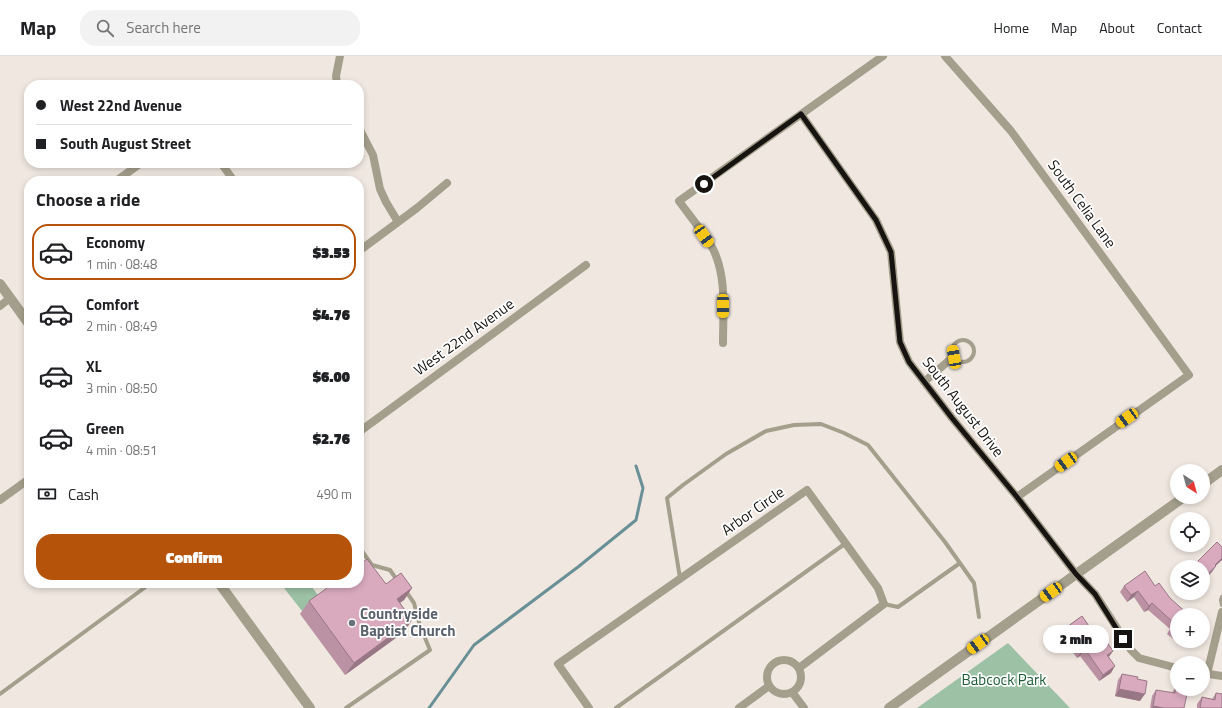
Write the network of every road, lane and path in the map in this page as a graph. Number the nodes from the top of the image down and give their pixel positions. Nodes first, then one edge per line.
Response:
1 (340, 56) edge
2 (883, 56) edge
3 (945, 56) edge
4 (336, 80) edge
5 (801, 114) junction
6 (364, 138) edge
7 (134, 168) edge
8 (123, 176) edge
9 (446, 183) dead end
10 (398, 222) junction
11 (364, 247) edge
12 (586, 265) dead end
13 (0, 284) edge
14 (10, 298) junction
15 (0, 306) edge
16 (24, 317) edge
17 (724, 343) dead end
18 (954, 357) junction
19 (924, 382) junction
20 (364, 428) edge
21 (1222, 470) edge
22 (1210, 479) edge
23 (24, 483) edge
24 (1017, 497) junction
25 (0, 500) edge
26 (1174, 504) edge
27 (846, 543) junction
28 (364, 554) edge
29 (960, 563) junction
30 (1076, 574) junction
31 (680, 578) junction
32 (399, 582) edge
33 (144, 588) edge
34 (223, 588) edge
35 (403, 588) edge
36 (1222, 596) edge
37 (884, 604) junction
38 (1222, 606) edge
39 (1222, 612) edge
40 (979, 617) dead end
41 (1210, 656) edge
42 (1170, 666) edge
43 (799, 668) junction
44 (1210, 674) edge
45 (1222, 676) edge
46 (769, 686) junction
47 (792, 692) junction
48 (0, 694) edge
49 (310, 708) edge
50 (346, 708) edge
51 (589, 708) edge
52 (616, 708) edge
53 (739, 708) edge
54 (804, 708) edge
55 (889, 708) edge

1 - 4 street
2 - 5 street
3 - 24 street, South Celia Lane
5 - 17 street
5 - 19 street, South August Drive
6 - 10 street
7 - 8 street
9 - 10 street
10 - 11 street
12 - 20 street, West 22nd Avenue
13 - 14 street
14 - 15 street
14 - 16 street
18 - 18 lane
18 - 19 street
19 - 24 street, South August Drive
21 - 22 street
23 - 25 street
24 - 30 street, South August Drive
26 - 30 street
27 - 31 street, Arbor Circle
27 - 37 street, Arbor Circle
27 - 52 lane
28 - 32 lane
29 - 31 lane
29 - 37 lane
29 - 40 lane
30 - 42 street, South August Drive
30 - 55 street
31 - 51 street, Arbor Circle
33 - 48 lane
34 - 49 street
35 - 50 lane
36 - 38 lane
37 - 43 street
39 - 41 street
43 - 46 street
43 - 47 street
44 - 45 street
46 - 47 street
46 - 53 street
47 - 54 street

